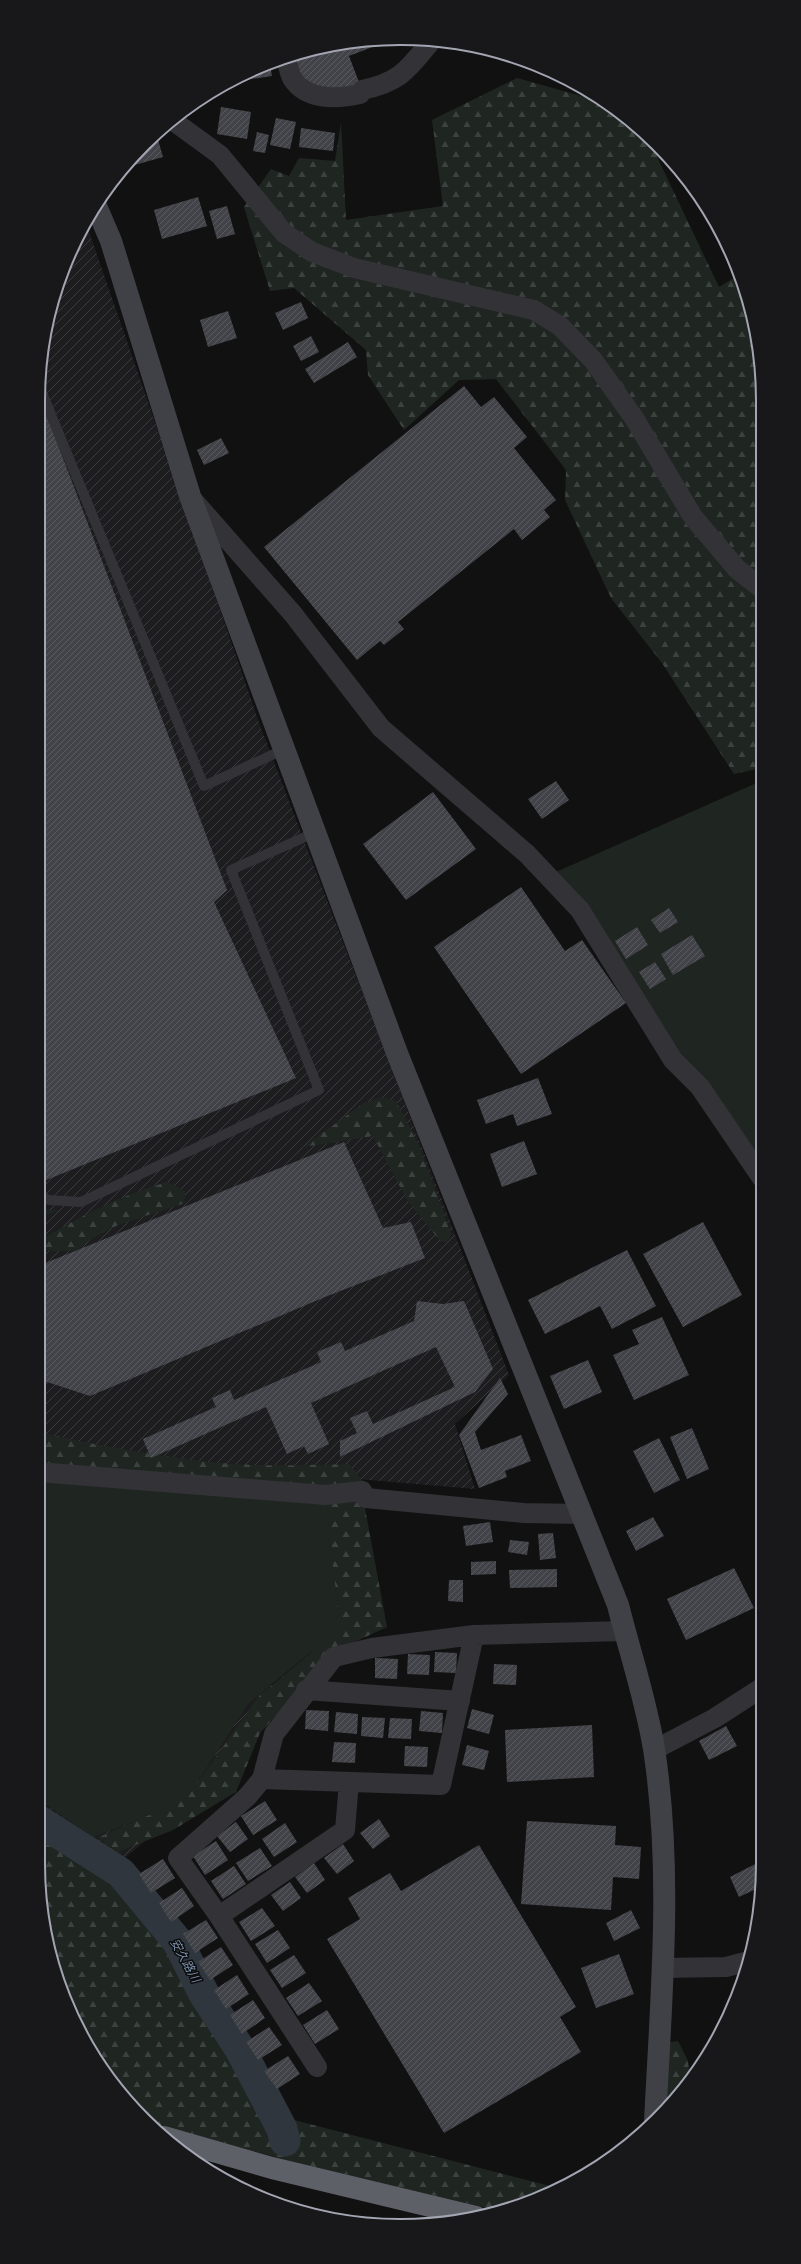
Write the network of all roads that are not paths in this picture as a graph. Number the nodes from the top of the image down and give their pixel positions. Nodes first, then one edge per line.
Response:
1 (427, 46) edge
2 (288, 63) edge
3 (177, 124) edge
4 (99, 213) edge
5 (45, 400) edge
6 (190, 496) junction
7 (756, 584) edge
8 (285, 749) junction
9 (316, 832) junction
10 (756, 1169) edge
11 (45, 1198) edge
12 (45, 1473) edge
13 (582, 1514) junction
14 (624, 1631) junction
15 (474, 1635) junction
16 (306, 1690) junction
17 (756, 1692) edge
18 (460, 1701) junction
19 (654, 1750) junction
20 (262, 1779) junction
21 (348, 1782) junction
22 (219, 1916) junction
23 (742, 1963) edge
24 (662, 1968) junction
25 (317, 2067) dead end
26 (655, 2111) edge
27 (178, 2141) edge
28 (461, 2213) edge

1 - 2 street
3 - 7 street
4 - 6 street
5 - 8 lane
6 - 8 street
6 - 10 street
8 - 9 street
9 - 11 lane
9 - 13 street
12 - 13 street
13 - 14 street
14 - 15 street
14 - 19 street
15 - 16 street
15 - 18 street
16 - 18 street
16 - 20 street
17 - 19 street
18 - 21 street
19 - 24 street
20 - 21 street
20 - 22 street
21 - 22 street
22 - 25 street
23 - 24 street
24 - 26 street
27 - 28 highway

